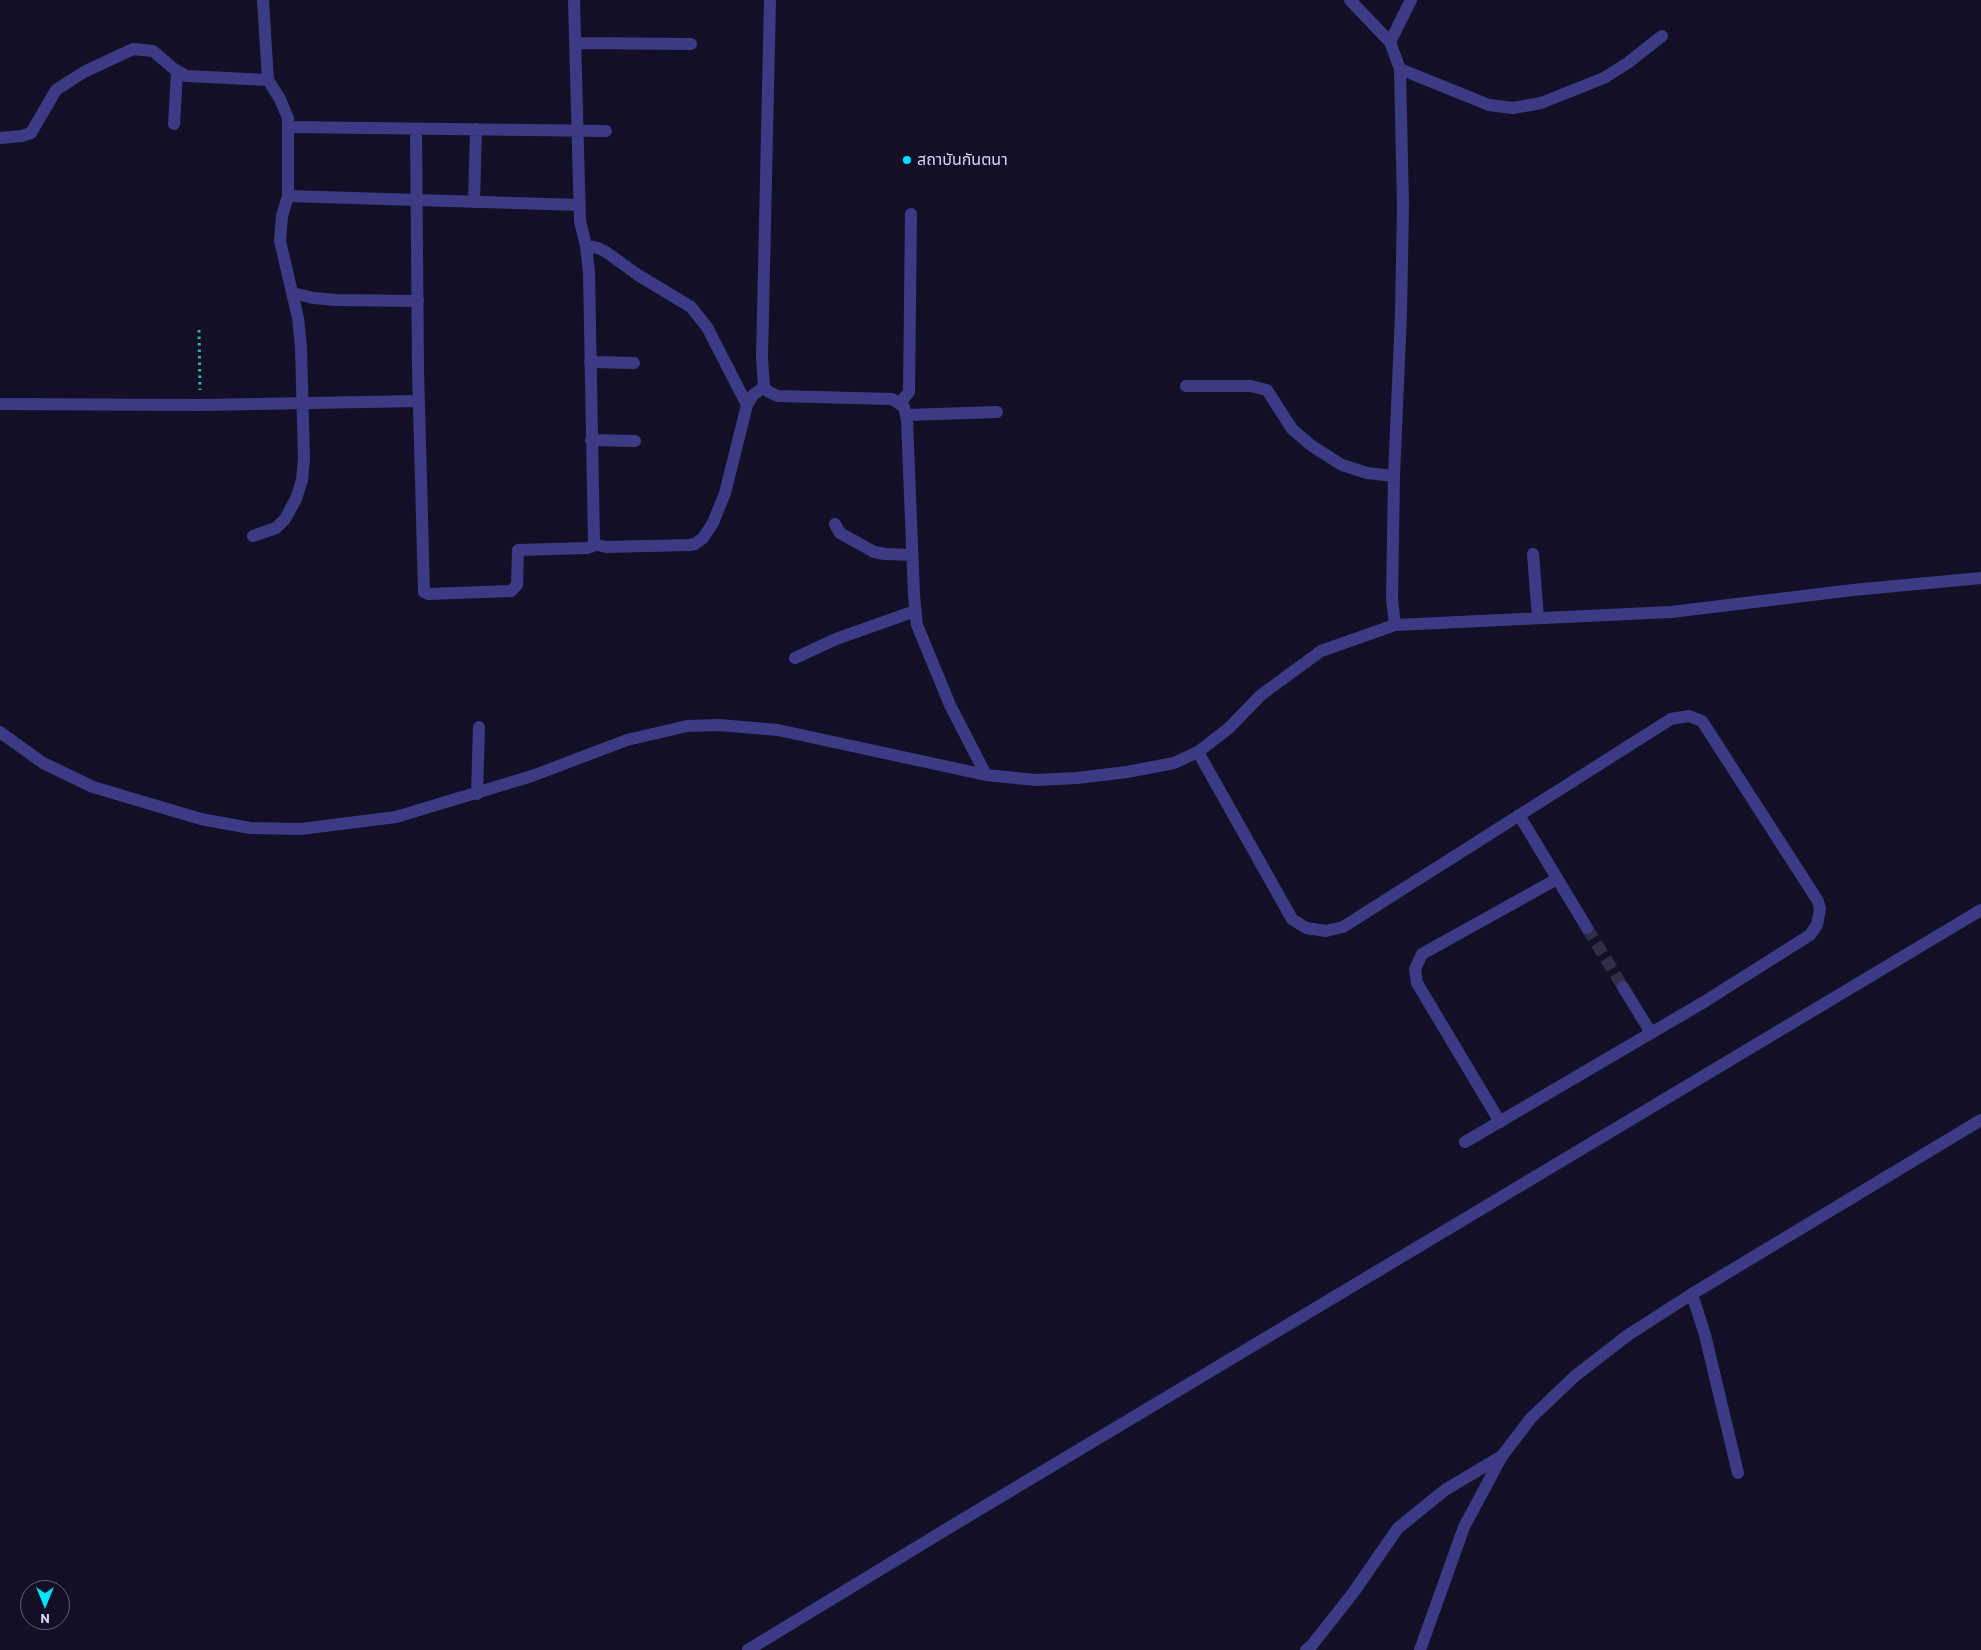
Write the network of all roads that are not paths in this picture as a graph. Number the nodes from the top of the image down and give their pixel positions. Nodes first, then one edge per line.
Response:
1 (263, 0) edge
2 (574, 0) edge
3 (770, 0) edge
4 (1350, 0) edge
5 (1410, 0) edge
6 (1662, 36) dead end
7 (1390, 42) junction
8 (576, 43) junction
9 (691, 44) dead end
10 (1400, 68) junction
11 (177, 72) junction
12 (268, 80) junction
13 (174, 124) dead end
14 (289, 126) junction
15 (416, 128) junction
16 (476, 129) junction
17 (577, 131) junction
18 (606, 131) dead end
19 (0, 138) edge
20 (288, 196) junction
21 (418, 200) junction
22 (474, 202) junction
23 (579, 205) junction
24 (911, 214) dead end
25 (586, 246) junction
26 (292, 293) junction
27 (418, 301) junction
28 (590, 362) junction
29 (634, 363) dead end
30 (1186, 386) dead end
31 (764, 387) junction
32 (419, 401) junction
33 (304, 403) junction
34 (0, 404) edge
35 (747, 405) junction
36 (903, 409) junction
37 (998, 412) dead end
38 (592, 440) junction
39 (635, 441) dead end
40 (1394, 476) junction
41 (835, 524) dead end
42 (253, 536) dead end
43 (596, 546) junction
44 (1533, 554) dead end
45 (912, 555) junction
46 (1981, 578) edge
47 (915, 611) junction
48 (1538, 618) junction
49 (1395, 626) junction
50 (795, 658) dead end
51 (479, 727) dead end
52 (0, 732) edge
53 (1198, 752) junction
54 (986, 775) junction
55 (478, 794) junction
56 (1520, 816) junction
57 (1557, 879) junction
58 (1981, 910) edge
59 (1587, 928) tunnel mouth
60 (1622, 987) tunnel mouth
61 (1651, 1033) junction
62 (1981, 1120) edge
63 (1500, 1122) junction
64 (1465, 1142) dead end
65 (1692, 1294) junction
66 (1502, 1456) junction
67 (1738, 1473) dead end
68 (748, 1650) edge
69 (1306, 1650) edge
70 (1420, 1650) edge

1 - 12 lane
2 - 8 lane
3 - 31 lane
4 - 7 lane
5 - 7 lane
6 - 10 lane
7 - 10 lane
8 - 9 lane
8 - 17 lane
10 - 40 lane
11 - 12 lane
11 - 13 lane
11 - 19 lane
12 - 14 lane
14 - 15 lane
14 - 20 lane
15 - 16 lane
15 - 21 lane
16 - 17 lane
16 - 22 lane
17 - 18 lane
17 - 23 lane
20 - 21 lane
20 - 26 lane
21 - 22 lane
21 - 27 lane
22 - 23 lane
23 - 25 lane
24 - 36 lane
25 - 28 lane
25 - 35 lane
26 - 27 lane
26 - 33 lane
27 - 32 lane
28 - 29 lane
28 - 38 lane
30 - 40 lane
31 - 35 lane
31 - 36 lane
32 - 33 lane
32 - 43 lane
33 - 34 lane
33 - 42 lane
35 - 43 lane
36 - 37 lane
36 - 45 lane
38 - 39 lane
38 - 43 lane
40 - 49 lane
41 - 45 lane
44 - 48 lane
45 - 47 lane
46 - 48 lane
47 - 50 lane
47 - 54 lane
48 - 49 lane
49 - 53 lane
51 - 55 lane
52 - 55 lane
53 - 54 lane
53 - 56 lane
54 - 55 lane
56 - 57 lane
56 - 61 lane
57 - 59 lane
57 - 63 lane
58 - 68 lane
60 - 61 lane
61 - 63 lane
62 - 65 lane
63 - 64 lane
65 - 66 lane
65 - 67 lane
66 - 69 lane
66 - 70 lane

